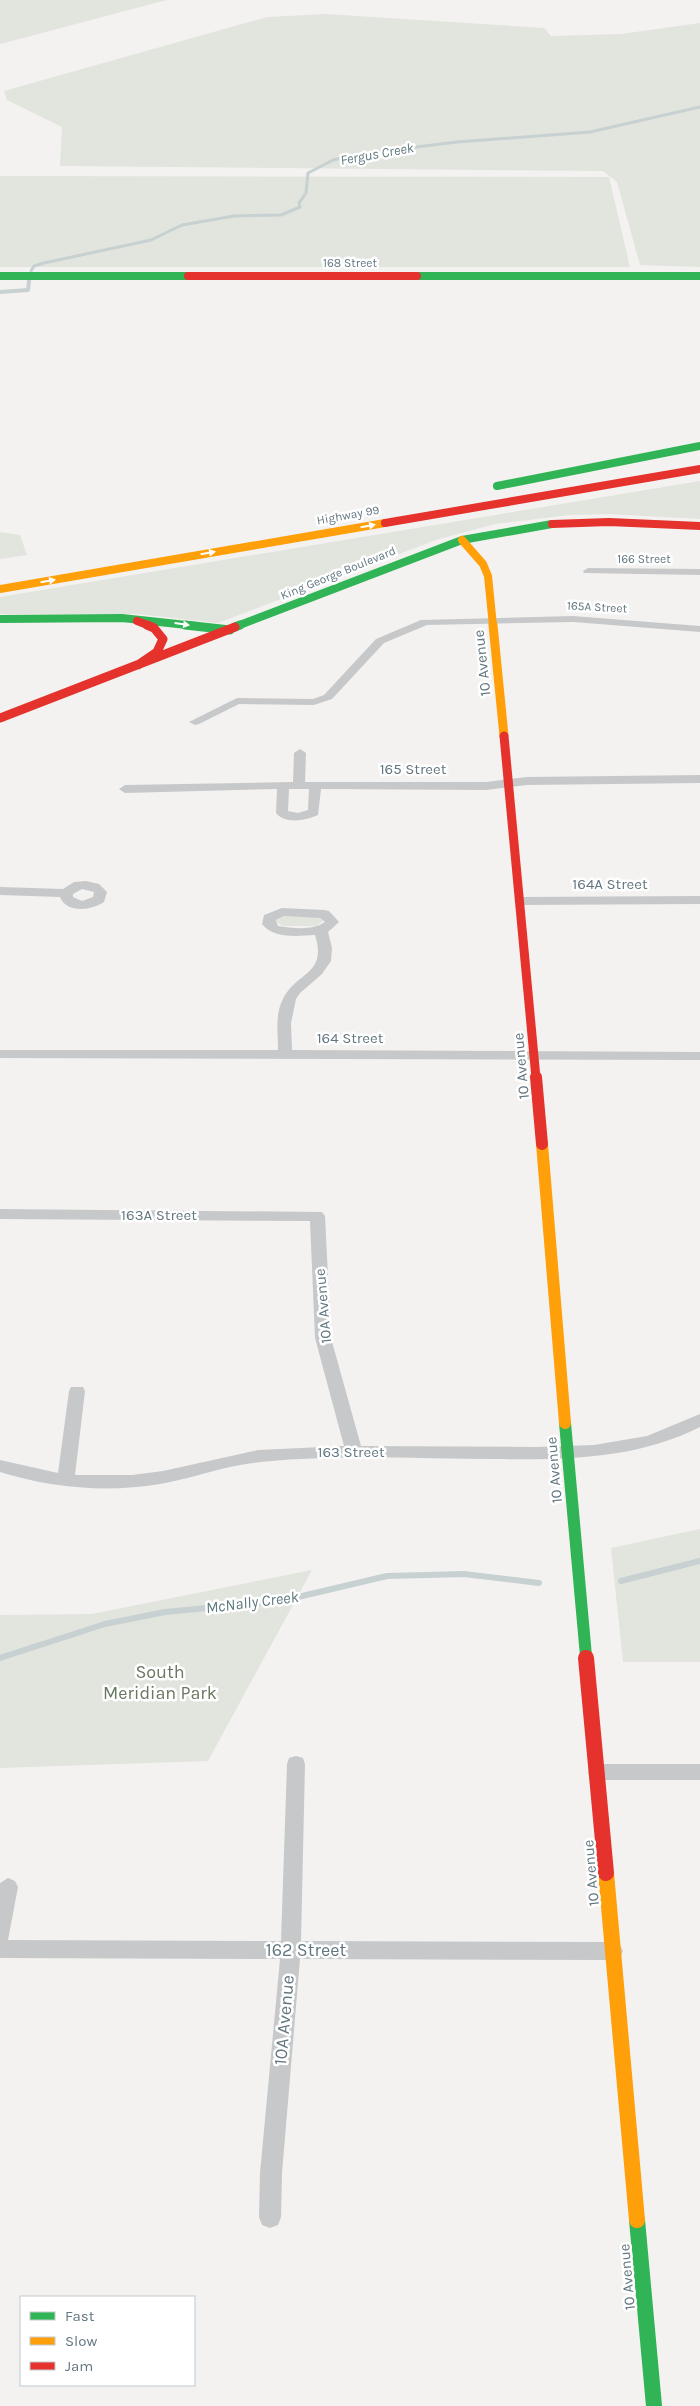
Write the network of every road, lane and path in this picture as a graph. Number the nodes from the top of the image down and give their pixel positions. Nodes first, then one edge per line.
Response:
1 (0, 276) edge
2 (700, 276) edge
3 (700, 446) edge
4 (700, 455) edge
5 (700, 469) edge
6 (700, 473) edge
7 (493, 504) junction
8 (700, 526) edge
9 (462, 540) junction
10 (588, 571) dead end
11 (700, 572) edge
12 (0, 589) edge
13 (0, 618) edge
14 (98, 618) junction
15 (492, 619) junction
16 (700, 629) edge
17 (230, 630) junction
18 (138, 666) junction
19 (0, 718) edge
20 (195, 722) dead end
21 (300, 753) dead end
22 (700, 779) edge
23 (508, 783) junction
24 (283, 785) junction
25 (299, 785) junction
26 (315, 785) junction
27 (125, 789) dead end
28 (0, 891) edge
29 (66, 893) dead end
30 (700, 900) edge
31 (520, 901) junction
32 (321, 931) dead end
33 (0, 1054) edge
34 (284, 1054) junction
35 (535, 1056) junction
36 (700, 1056) edge
37 (0, 1214) edge
38 (317, 1216) joint
39 (77, 1391) dead end
40 (700, 1420) edge
41 (354, 1452) junction
42 (568, 1453) junction
43 (0, 1466) edge
44 (66, 1480) junction
45 (296, 1764) dead end
46 (596, 1772) junction
47 (700, 1772) edge
48 (8, 1887) dead end
49 (0, 1936) edge
50 (0, 1948) edge
51 (291, 1950) junction
52 (613, 1951) junction
53 (270, 2217) dead end
54 (654, 2406) edge

1 - 2 main road, 168 Street
3 - 4 main road
5 - 7 main road, Highway 99
6 - 7 main road
12 -> 7 main road, Highway 99
8 - 9 main road, King George Boulevard
9 - 15 main road, 10 Avenue
9 - 17 main road, King George Boulevard
10 - 11 street, 166 Street
13 - 14 main road
14 -> 17 main road
14 - 18 main road
15 - 16 street, 165A Street
15 - 20 street, 165A Street
15 - 23 main road, 10 Avenue
17 - 18 main road, King George Boulevard
18 - 19 main road, King George Boulevard
21 - 25 street
22 - 23 street, 165 Street
23 - 26 street, 165 Street
23 - 31 main road, 10 Avenue
24 - 25 street, 165 Street
24 - 26 street
24 - 27 street, 165 Street
25 - 26 street, 165 Street
28 - 29 street
30 - 31 street, 164A Street
31 - 35 main road, 10 Avenue
32 - 34 street
33 - 34 street, 164 Street
34 - 35 street, 164 Street
35 - 36 street, 164 Street
35 - 42 main road, 10 Avenue
37 - 38 street, 163A Street
38 - 41 street, 10A Avenue
39 - 44 street
40 - 42 street, 163 Street
41 - 42 street, 163 Street
41 - 44 street, 163 Street
42 - 46 main road, 10 Avenue
43 - 44 street, 163 Street
45 - 51 street, 10A Avenue
46 - 47 street
46 - 52 main road, 10 Avenue
48 - 49 street
50 - 51 street, 162 Street
51 - 52 street, 162 Street
51 - 53 street, 10A Avenue
52 - 54 main road, 10 Avenue

